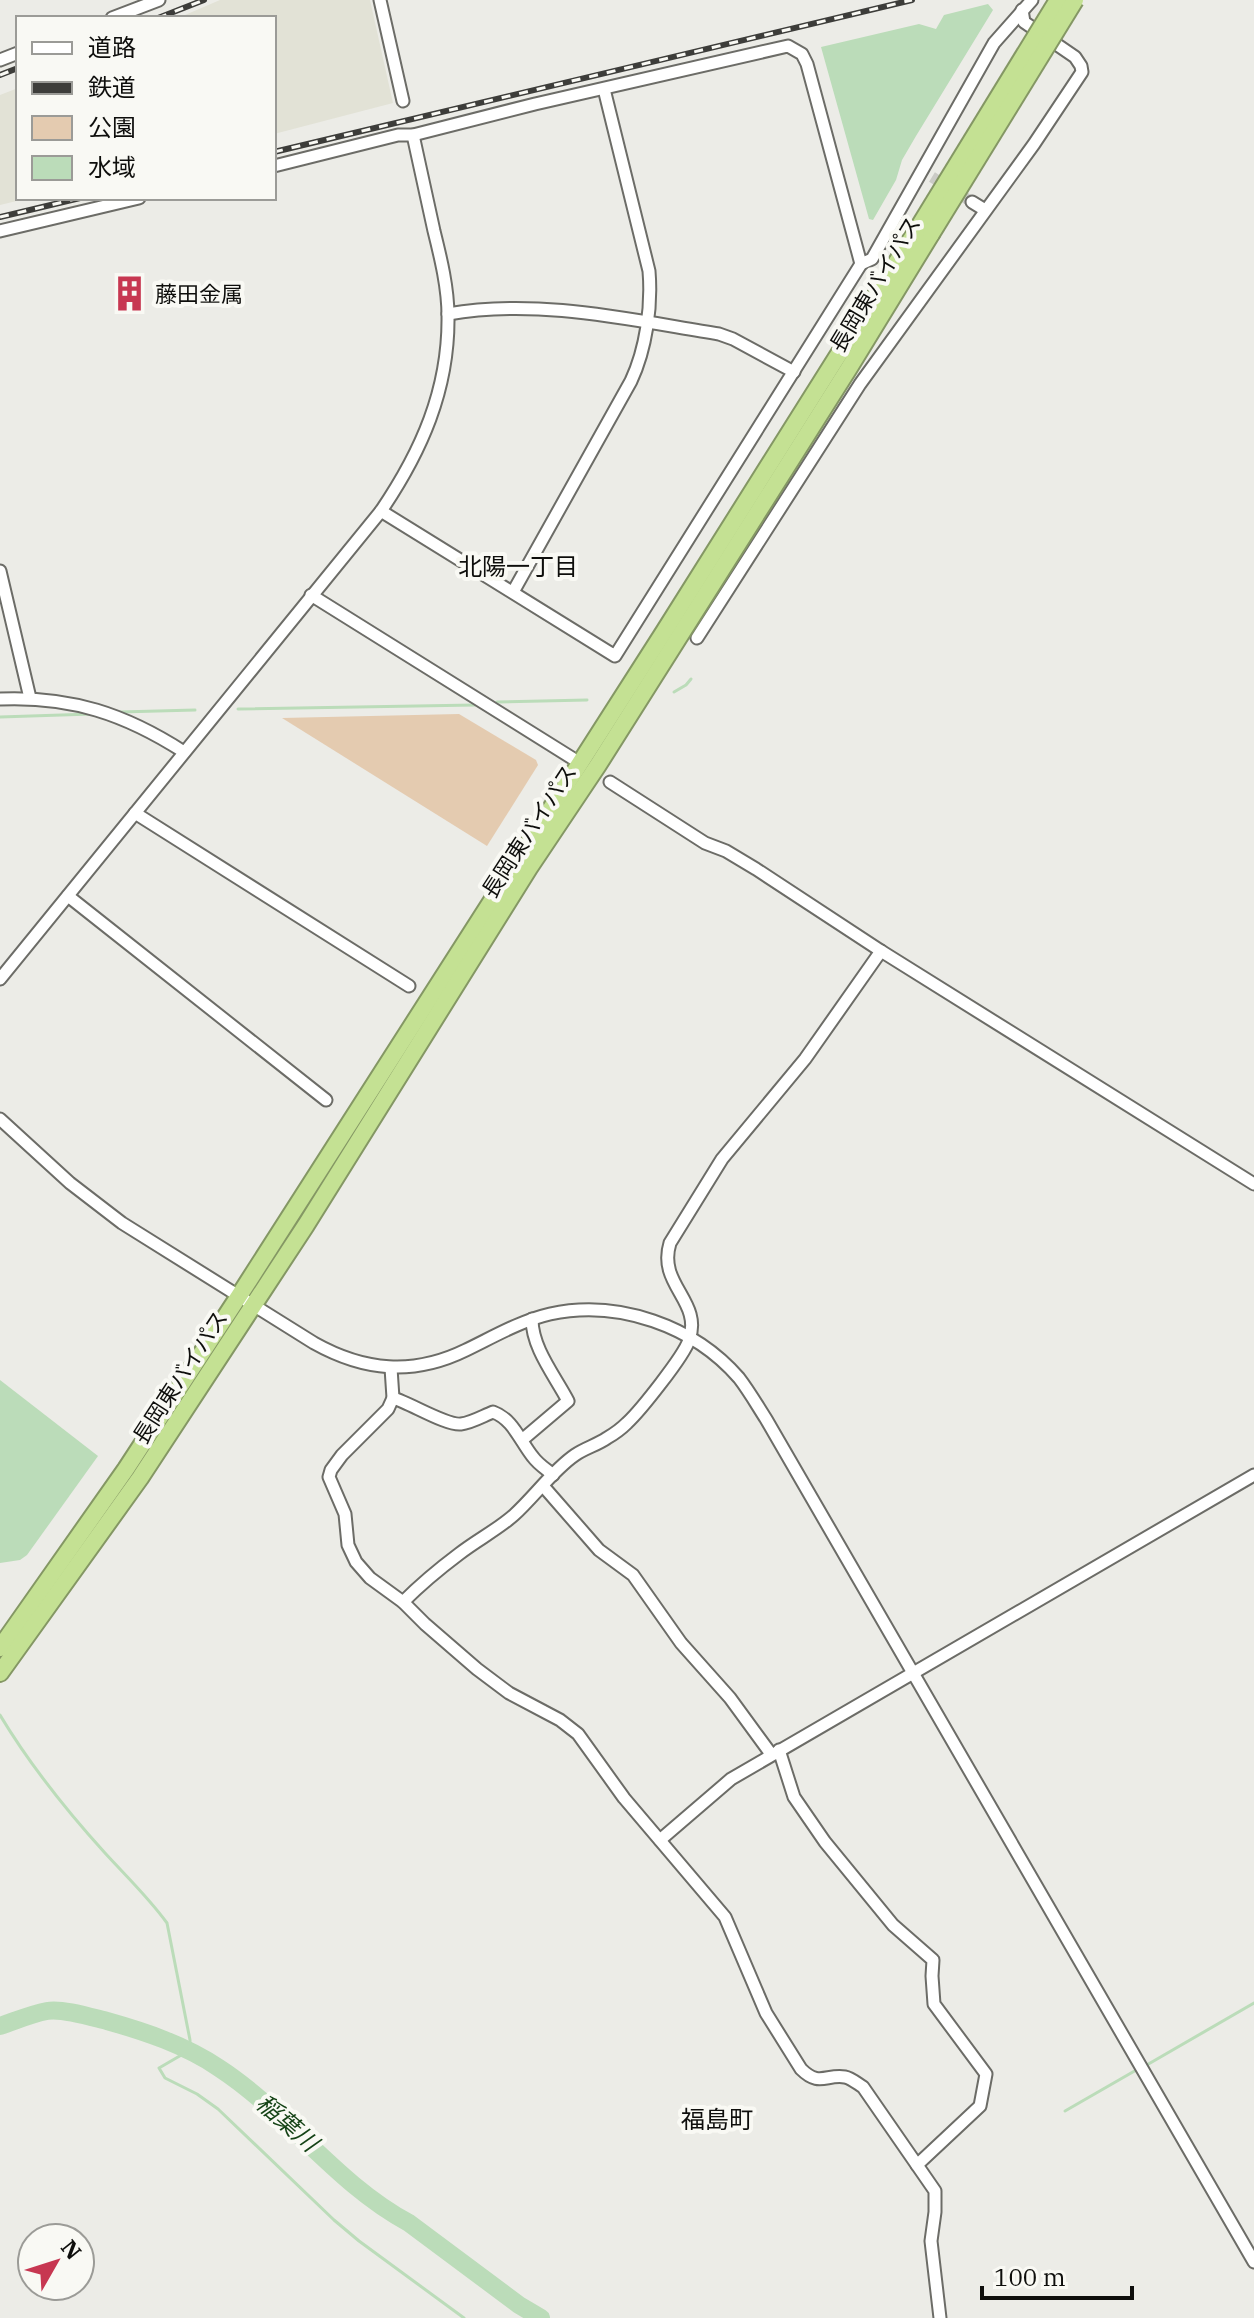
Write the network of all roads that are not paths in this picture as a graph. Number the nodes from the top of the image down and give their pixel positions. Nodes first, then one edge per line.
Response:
1 (159, 0) edge
2 (380, 0) edge
3 (1032, 0) edge
4 (1058, 0) edge
5 (1075, 0) edge
6 (1022, 10) junction
7 (117, 16) edge
8 (604, 89) junction
9 (403, 101) dead end
10 (413, 135) junction
11 (276, 166) edge
12 (131, 200) edge
13 (972, 202) tunnel mouth
14 (985, 210) junction
15 (0, 231) edge
16 (924, 232) junction
17 (861, 264) junction
18 (448, 314) junction
19 (646, 323) junction
20 (794, 372) junction
21 (381, 511) junction
22 (0, 571) edge
23 (513, 592) junction
24 (311, 595) junction
25 (697, 638) dead end
26 (30, 698) junction
27 (0, 699) edge
28 (184, 752) junction
29 (572, 758) dead end
30 (610, 782) dead end
31 (135, 813) junction
32 (68, 896) junction
33 (881, 951) junction
34 (0, 979) edge
35 (409, 986) dead end
36 (326, 1100) dead end
37 (0, 1119) edge
38 (1254, 1184) edge
39 (246, 1301) junction
40 (532, 1319) junction
41 (690, 1338) junction
42 (391, 1368) junction
43 (393, 1398) junction
44 (522, 1440) junction
45 (553, 1475) junction
46 (1254, 1475) edge
47 (544, 1487) junction
48 (403, 1602) junction
49 (0, 1648) edge
50 (913, 1672) junction
51 (0, 1673) edge
52 (775, 1752) junction
53 (660, 1840) junction
54 (917, 2165) junction
55 (1254, 2262) edge
56 (940, 2318) edge

1 - 7 street
2 - 9 street
3 - 6 street
4 - 16 highway, 長岡東バイパス, bridge
5 - 16 highway, 長岡東バイパス, bridge
6 - 14 street
6 - 17 street
8 - 10 street
8 - 17 street
8 - 19 street
10 - 11 street
10 - 18 street
12 - 15 street
13 - 14 street
14 - 25 street
16 - 39 highway, 長岡東バイパス
17 - 20 street
18 - 19 street
18 - 21 street
19 - 20 street
19 - 23 street
20 - 23 street
21 - 23 street
21 - 24 street
22 - 26 street
24 - 28 street
24 - 29 street
26 - 27 street
26 - 28 street
28 - 31 street
30 - 33 street
31 - 32 street
31 - 35 street
32 - 34 street
32 - 36 street
33 - 38 street
33 - 41 street
37 - 39 street
39 - 42 street
39 - 49 highway, 長岡東バイパス
39 - 51 highway, 長岡東バイパス
40 - 41 street
40 - 42 street
40 - 44 street
41 - 45 street
41 - 50 street
42 - 43 street
43 - 44 street
43 - 48 street
44 - 45 street
45 - 47 street
46 - 50 street
47 - 48 street
47 - 52 street
48 - 53 street
50 - 52 street
50 - 55 street
52 - 53 street
52 - 54 street
53 - 54 street
54 - 56 street

